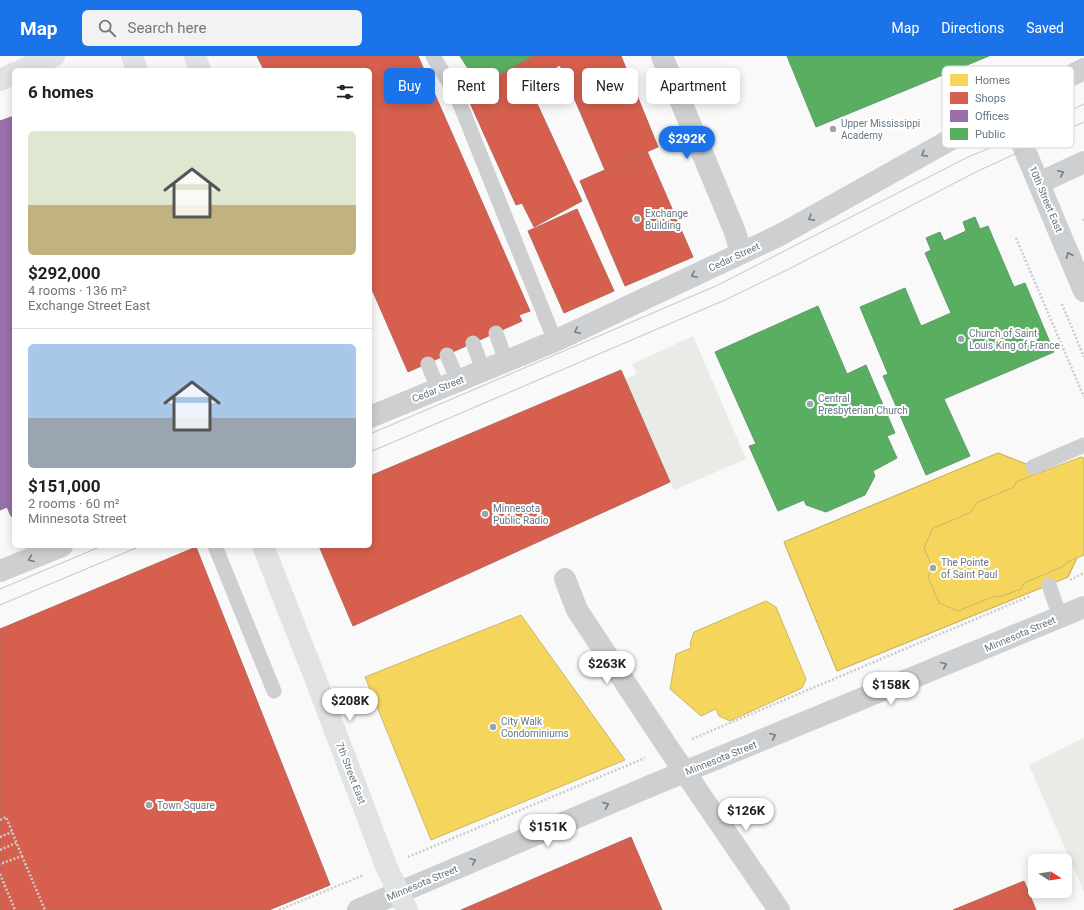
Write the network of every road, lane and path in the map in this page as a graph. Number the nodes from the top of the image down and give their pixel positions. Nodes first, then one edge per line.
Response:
1 (54, 56) edge
2 (132, 56) edge
3 (195, 56) edge
4 (433, 56) edge
5 (662, 56) edge
6 (27, 68) edge
7 (136, 68) edge
8 (199, 68) edge
9 (1084, 69) edge
10 (1074, 74) edge
11 (12, 75) edge
12 (0, 80) edge
13 (942, 145) edge
14 (1024, 148) edge
15 (1084, 162) edge
16 (1039, 184) junction
17 (1016, 238) dead end
18 (741, 252) junction
19 (1084, 291) edge
20 (496, 333) dead end
21 (555, 341) junction
22 (473, 343) dead end
23 (447, 355) dead end
24 (506, 361) junction
25 (428, 364) dead end
26 (483, 370) junction
27 (458, 381) junction
28 (438, 389) junction
29 (1084, 397) edge
30 (372, 416) edge
31 (1084, 445) edge
32 (1033, 467) dead end
33 (57, 548) edge
34 (216, 548) edge
35 (264, 548) edge
36 (0, 571) edge
37 (1084, 573) edge
38 (565, 579) dead end
39 (1050, 586) junction
40 (1084, 607) edge
41 (1060, 617) junction
42 (498, 624) dead end
43 (498, 632) dead end
44 (274, 691) dead end
45 (372, 695) dead end
46 (367, 697) dead end
47 (700, 736) dead end
48 (637, 760) dead end
49 (685, 772) junction
50 (0, 820) edge
51 (12, 832) junction
52 (0, 837) edge
53 (16, 843) junction
54 (0, 850) edge
55 (22, 856) junction
56 (0, 864) edge
57 (386, 866) junction
58 (0, 874) edge
59 (403, 902) edge
60 (14, 910) edge
61 (45, 910) edge
62 (279, 910) edge
63 (358, 910) edge
64 (779, 910) edge

1 - 6 main road
2 - 7 main road
3 - 8 main road
4 - 21 lane
5 - 18 street
9 - 10 street, Cedar Street
11 - 12 main road
13 -> 18 street, Cedar Street
14 - 16 street, 10th Street East
16 -> 15 street
19 -> 16 street, 10th Street East
17 - 29 path
18 -> 21 street, Cedar Street
20 - 24 lane
21 - 24 street, Cedar Street
22 - 26 lane
23 - 27 lane
24 - 26 street, Cedar Street
25 - 28 lane
26 - 27 street, Cedar Street
27 - 28 street, Cedar Street
28 - 30 street, Cedar Street
31 - 32 lane
33 -> 36 street
34 - 44 lane
35 - 57 main road, 7th Street East
37 - 39 path
38 - 49 street
39 - 41 lane
39 - 47 path
40 - 41 street, Minnesota Street
49 -> 41 street, Minnesota Street
42 - 43 path
45 - 46 path
48 - 57 path
59 -> 49 street, Minnesota Street
49 - 64 street
50 - 51 path
51 - 52 path
51 - 53 path
53 - 54 path
53 - 55 path
55 - 56 path
55 - 61 path
57 - 59 main road, 7th Street East
57 - 62 path
58 - 60 path
59 - 63 street, Minnesota Street

